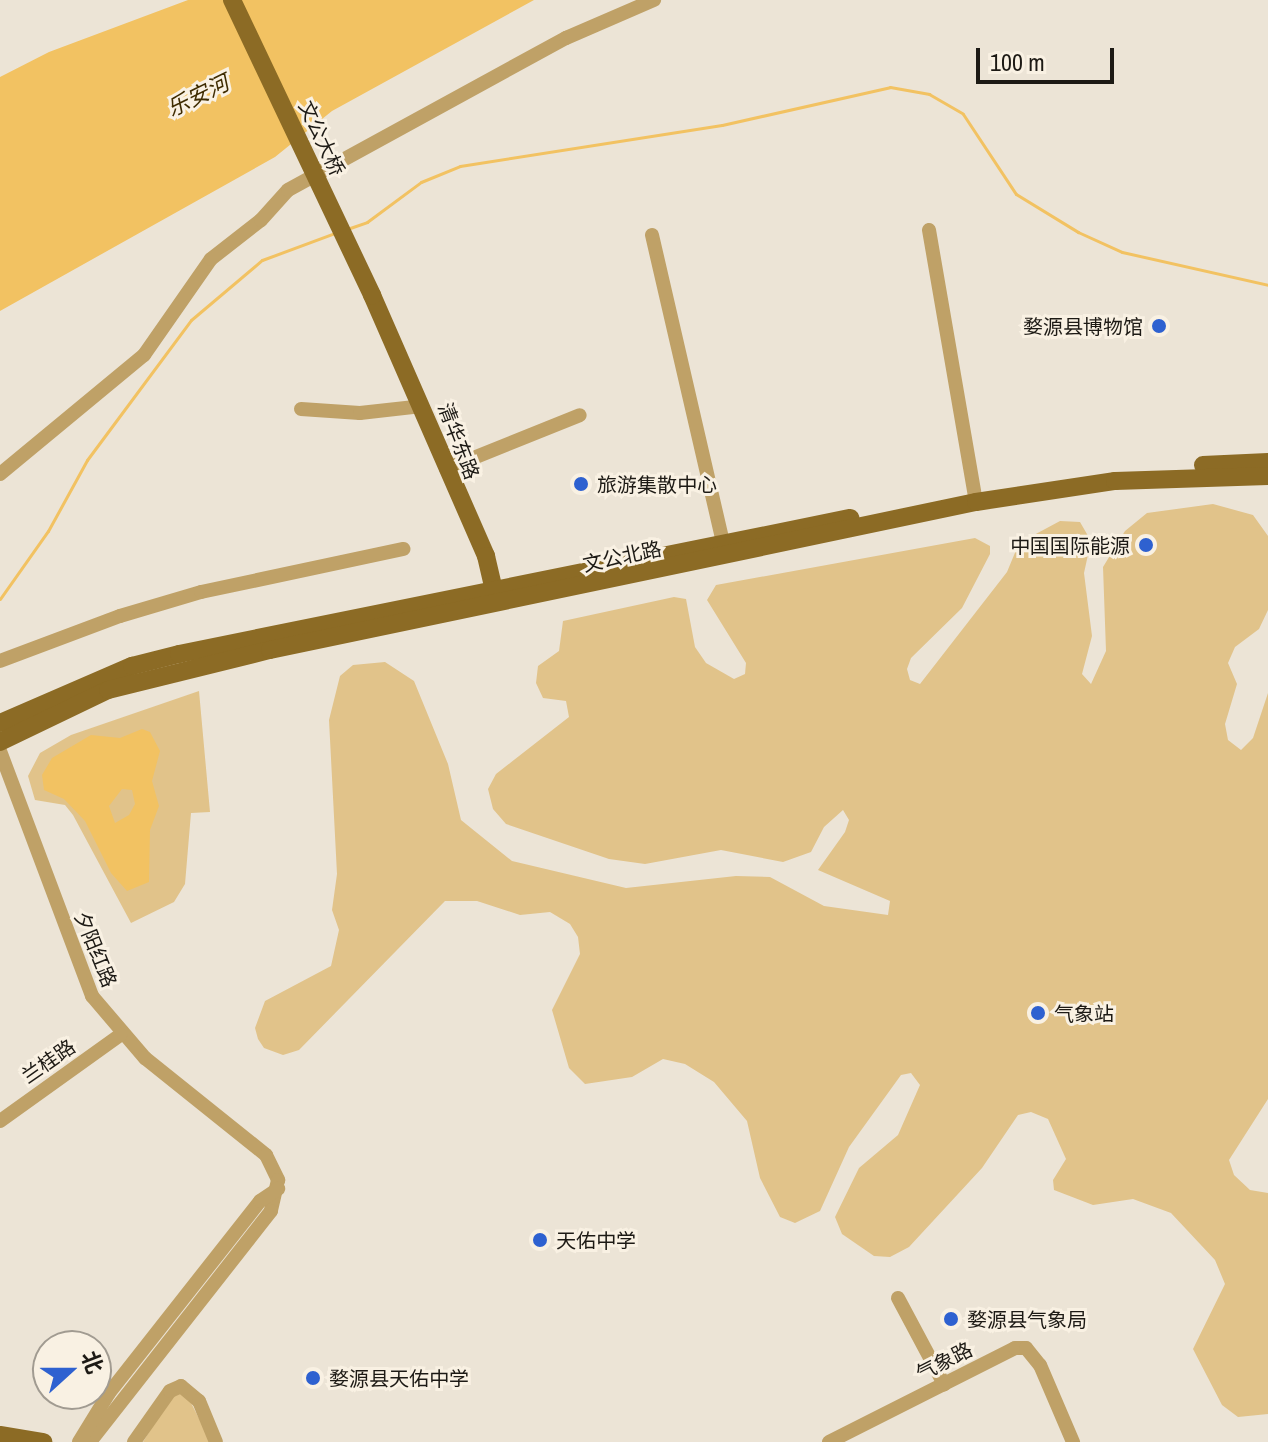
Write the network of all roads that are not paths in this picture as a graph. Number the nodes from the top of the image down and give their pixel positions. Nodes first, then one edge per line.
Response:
1 (232, 0) edge
2 (654, 0) edge
3 (929, 230) dead end
4 (652, 235) dead end
5 (372, 295) joint
6 (422, 406) junction
7 (301, 409) dead end
8 (580, 415) dead end
9 (1268, 462) edge
10 (446, 469) junction
11 (0, 474) edge
12 (1268, 476) edge
13 (975, 497) junction
14 (403, 549) dead end
15 (725, 550) junction
16 (496, 597) junction
17 (0, 661) edge
18 (0, 723) edge
19 (0, 742) edge
20 (0, 751) edge
21 (120, 1035) junction
22 (0, 1121) edge
23 (278, 1189) junction
24 (898, 1298) dead end
25 (944, 1384) junction
26 (0, 1435) edge
27 (43, 1442) edge
28 (79, 1442) edge
29 (90, 1442) edge
30 (134, 1442) edge
31 (216, 1442) edge
32 (829, 1442) edge
33 (1073, 1442) edge

1 - 5 main road, 文公大桥, bridge
2 - 11 street
3 - 13 street
4 - 15 street
5 - 6 main road, 清华东路
6 - 7 street
6 - 10 main road, 清华东路
8 - 10 street
9 - 13 main road, 文公北路
10 - 16 main road, 清华东路
12 - 13 main road, 文公北路
13 - 15 main road, 文公北路
14 - 17 street
15 - 16 main road, 文公北路
16 - 18 main road, 文公北路
16 - 19 main road, 文公北路
20 - 21 street, 夕阳红路
21 - 22 street, 兰桂路
21 - 23 street, 夕阳红路
23 - 28 street
23 - 29 street
24 - 25 street
25 - 32 street, 气象路
25 - 33 street, 气象路
26 - 27 main road
30 - 31 street

